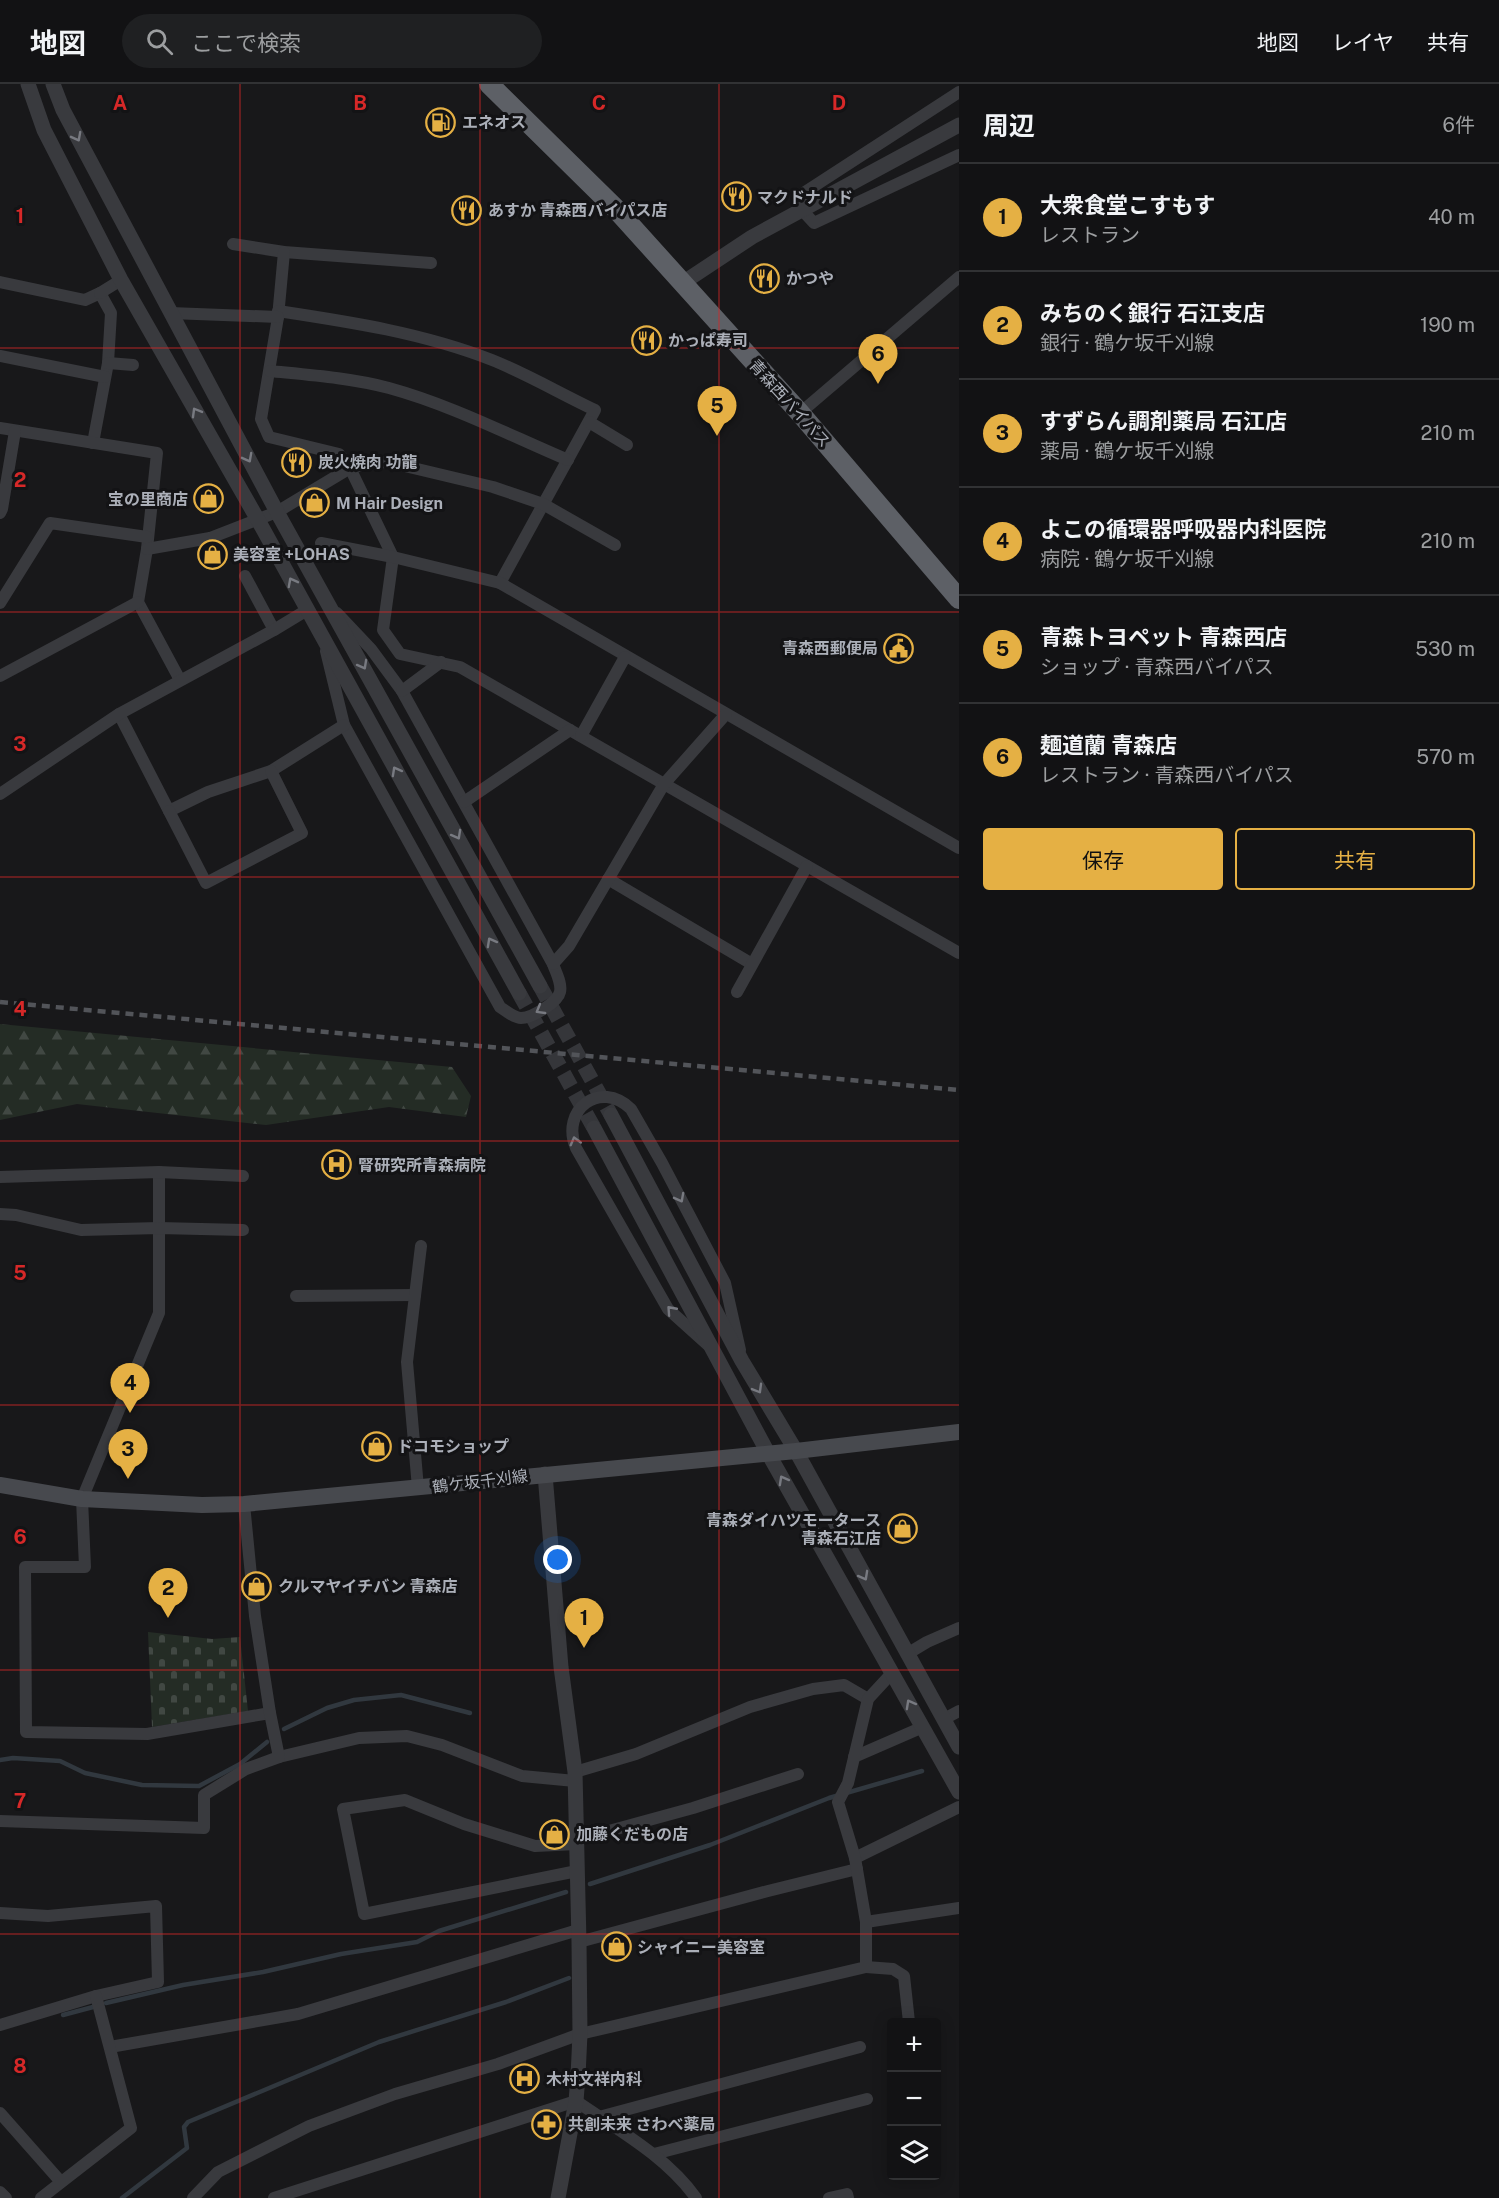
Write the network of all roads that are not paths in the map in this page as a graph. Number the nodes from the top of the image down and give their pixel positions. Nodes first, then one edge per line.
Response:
1 (28, 84) edge
2 (53, 84) edge
3 (489, 84) edge
4 (959, 92) edge
5 (959, 125) edge
6 (959, 156) edge
7 (802, 210) junction
8 (233, 244) dead end
9 (284, 252) junction
10 (431, 263) dead end
11 (959, 276) edge
12 (121, 280) junction
13 (0, 282) edge
14 (681, 284) junction
15 (100, 293) junction
16 (170, 314) junction
17 (278, 314) junction
18 (0, 356) edge
19 (108, 363) junction
20 (133, 365) dead end
21 (270, 371) junction
22 (105, 377) junction
23 (800, 413) junction
24 (589, 422) junction
25 (0, 428) edge
26 (15, 431) junction
27 (93, 443) junction
28 (627, 446) dead end
29 (568, 460) junction
30 (350, 468) junction
31 (543, 504) junction
32 (277, 512) junction
33 (0, 513) edge
34 (258, 520) junction
35 (147, 543) junction
36 (321, 543) dead end
37 (615, 545) dead end
38 (393, 557) junction
39 (245, 576) dead end
40 (500, 583) junction
41 (959, 598) edge
42 (138, 602) junction
43 (0, 603) edge
44 (332, 607) junction
45 (307, 610) junction
46 (274, 630) junction
47 (324, 641) junction
48 (625, 657) junction
49 (441, 662) junction
50 (0, 676) edge
51 (180, 680) junction
52 (402, 691) junction
53 (119, 714) junction
54 (726, 714) junction
55 (344, 725) junction
56 (575, 733) junction
57 (271, 771) junction
58 (664, 784) junction
59 (0, 794) edge
60 (464, 802) junction
61 (170, 811) junction
62 (959, 848) edge
63 (807, 866) junction
64 (608, 879) junction
65 (959, 953) edge
66 (553, 964) junction
67 (752, 964) junction
68 (540, 986) tunnel mouth
69 (737, 992) dead end
70 (519, 993) tunnel mouth
71 (611, 1115) tunnel mouth
72 (594, 1128) tunnel mouth
73 (159, 1172) junction
74 (243, 1176) dead end
75 (0, 1177) edge
76 (0, 1214) edge
77 (159, 1228) junction
78 (243, 1230) dead end
79 (421, 1246) dead end
80 (415, 1295) junction
81 (296, 1296) dead end
82 (714, 1350) junction
83 (742, 1361) junction
84 (959, 1432) edge
85 (796, 1451) junction
86 (768, 1453) junction
87 (544, 1474) junction
88 (0, 1485) edge
89 (418, 1488) junction
90 (82, 1499) junction
91 (244, 1504) junction
92 (959, 1629) edge
93 (907, 1654) junction
94 (892, 1673) junction
95 (868, 1699) junction
96 (959, 1711) edge
97 (270, 1713) junction
98 (944, 1719) junction
99 (922, 1727) junction
100 (959, 1747) edge
101 (279, 1757) junction
102 (854, 1757) junction
103 (798, 1774) dead end
104 (575, 1776) junction
105 (959, 1792) edge
106 (959, 1807) edge
107 (0, 1821) edge
108 (577, 1842) junction
109 (856, 1864) junction
110 (577, 1871) junction
111 (959, 1908) edge
112 (0, 1912) edge
113 (866, 1922) junction
114 (579, 1936) junction
115 (866, 1967) junction
116 (96, 1996) junction
117 (909, 2018) edge
118 (0, 2025) edge
119 (580, 2034) junction
120 (110, 2046) junction
121 (860, 2048) dead end
122 (867, 2099) dead end
123 (576, 2101) junction
124 (0, 2113) edge
125 (599, 2117) junction
126 (654, 2154) junction
127 (61, 2182) junction
128 (0, 2192) edge
129 (6, 2198) edge
130 (41, 2198) edge
131 (193, 2198) edge
132 (274, 2198) edge
133 (558, 2198) edge
134 (696, 2198) edge
135 (829, 2198) edge
136 (848, 2198) edge

1 - 12 street
2 -> 16 street
3 - 14 highway, 青森西バイパス
4 - 7 street
5 - 7 street
6 - 7 street
7 - 14 street
8 - 9 street
9 - 10 street
9 - 17 street
11 - 23 street
12 - 15 street
34 -> 12 street
13 - 15 street
14 - 23 highway, 青森西バイパス
15 - 19 street
16 - 17 street
16 -> 32 street
17 - 21 street
17 - 24 street
18 - 22 street
19 - 20 street
19 - 22 street
21 - 29 street
21 - 30 street
22 - 27 street
23 - 41 highway, 青森西バイパス
24 - 28 street
24 - 29 street
25 - 26 street
26 - 27 street
26 - 33 street
27 - 35 street
29 - 31 street
30 - 31 street
30 - 32 street
30 - 38 street
31 - 37 street
31 - 40 street
32 - 34 street
32 - 44 street
34 - 35 street
45 -> 34 street
35 - 42 street
35 - 43 street
36 - 38 street
38 - 40 street
38 - 49 street
39 - 46 street
40 - 48 street
42 - 50 street
42 - 51 street
44 - 52 street
44 -> 68 street
45 - 46 street
45 - 47 street
46 - 51 street
47 - 55 street
70 -> 47 street
48 - 54 street
48 - 56 street
49 - 52 street
49 - 56 street
51 - 53 street
52 - 60 street
53 - 59 street
53 - 61 street
54 - 58 street
54 - 62 street
55 - 57 street
66 -> 55 street
56 - 58 street
56 - 60 street
57 - 61 street
57 - 61 street
58 - 63 street
58 - 64 street
60 - 66 street
63 - 65 street
63 - 67 street
64 - 66 street
64 - 67 street
67 - 69 street
71 - 83 street
72 - 82 street
73 - 74 street
73 - 75 street
73 - 77 street
76 - 77 street
77 - 78 street
77 - 90 street
79 - 80 street
80 - 81 street
80 - 89 street
82 -> 83 street
82 - 86 street
83 -> 85 street
84 - 85 main road, 鶴ケ坂千刈線
85 - 86 main road, 鶴ケ坂千刈線
85 -> 93 street
86 - 87 main road, 鶴ケ坂千刈線
94 -> 86 street
87 - 89 main road, 鶴ケ坂千刈線
87 - 104 street
88 - 90 main road, 鶴ケ坂千刈線
89 - 91 main road, 鶴ケ坂千刈線
90 - 91 main road, 鶴ケ坂千刈線
90 - 97 street
91 - 97 street
92 - 93 street
93 - 98 street
94 - 95 street
99 -> 94 street
95 - 102 street
95 - 104 street
96 - 98 street
97 - 101 street
98 - 100 street
99 - 102 street
99 - 105 street
101 - 104 street
101 - 107 street
102 - 109 street
103 - 108 street
104 - 108 street
106 - 109 street
108 - 110 street
108 - 110 street
109 - 113 street
109 - 114 street
110 - 114 street
111 - 113 street
112 - 116 street
113 - 115 street
114 - 119 street
114 - 120 street
115 - 117 street
115 - 119 street
116 - 118 street
116 - 120 street
119 - 123 street
119 - 131 street
120 - 127 street
121 - 125 street
122 - 126 street
123 - 125 street
123 - 132 street
123 - 133 street
124 - 127 street
125 - 126 street
126 - 134 street
127 - 130 street
128 - 129 street
135 - 136 street

